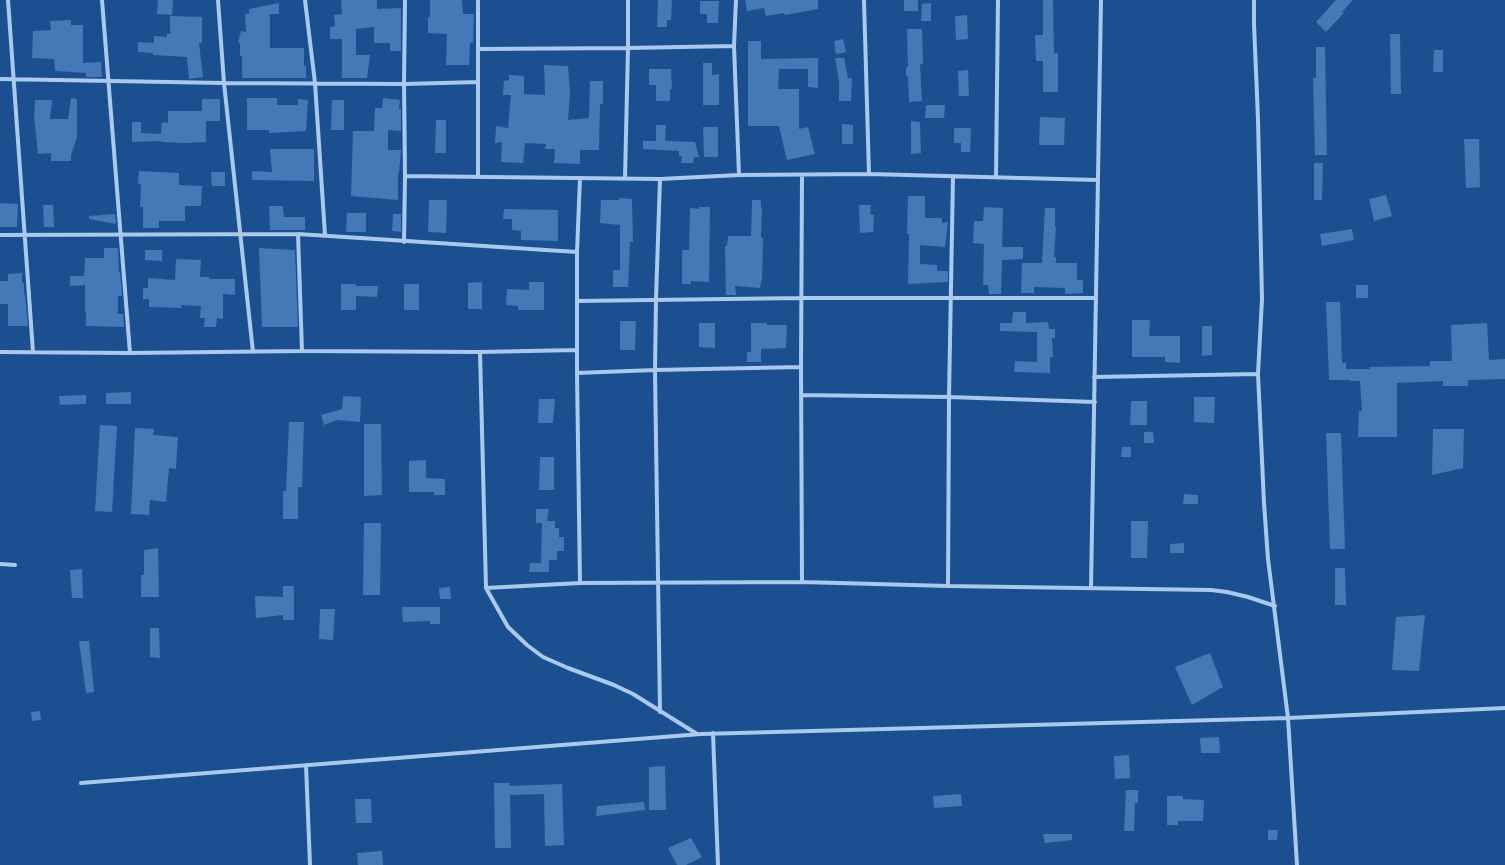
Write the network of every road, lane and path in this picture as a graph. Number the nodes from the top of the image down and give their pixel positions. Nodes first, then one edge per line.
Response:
1 (8, 0) edge
2 (102, 0) edge
3 (218, 0) edge
4 (305, 0) edge
5 (404, 0) edge
6 (478, 0) edge
7 (628, 0) edge
8 (736, 0) edge
9 (864, 0) edge
10 (998, 0) edge
11 (1101, 0) edge
12 (1254, 0) edge
13 (734, 46) junction
14 (628, 48) junction
15 (479, 49) junction
16 (0, 79) edge
17 (13, 79) junction
18 (109, 80) junction
19 (315, 82) junction
20 (478, 82) junction
21 (224, 83) junction
22 (404, 84) junction
23 (869, 174) junction
24 (739, 175) junction
25 (405, 176) junction
26 (478, 176) junction
27 (802, 176) junction
28 (953, 176) junction
29 (996, 177) junction
30 (580, 178) junction
31 (625, 178) junction
32 (660, 179) junction
33 (1097, 180) junction
34 (241, 234) junction
35 (298, 234) junction
36 (0, 235) edge
37 (122, 235) junction
38 (324, 235) junction
39 (26, 236) junction
40 (404, 242) junction
41 (577, 252) junction
42 (801, 298) junction
43 (1095, 298) junction
44 (656, 299) junction
45 (951, 299) junction
46 (577, 301) junction
47 (577, 350) junction
48 (302, 351) junction
49 (0, 352) edge
50 (33, 352) junction
51 (253, 352) junction
52 (480, 352) junction
53 (130, 353) junction
54 (801, 367) junction
55 (655, 370) junction
56 (577, 373) junction
57 (1258, 374) junction
58 (1094, 377) junction
59 (801, 395) junction
60 (949, 397) junction
61 (1095, 402) junction
62 (0, 564) edge
63 (14, 565) dead end
64 (580, 582) junction
65 (802, 582) junction
66 (658, 583) junction
67 (948, 586) junction
68 (486, 588) junction
69 (1091, 588) junction
70 (1275, 606) junction
71 (1505, 708) edge
72 (660, 712) junction
73 (1288, 718) junction
74 (712, 733) junction
75 (697, 734) junction
76 (306, 765) junction
77 (82, 783) dead end
78 (310, 865) edge
79 (718, 865) edge
80 (1297, 865) edge

1 - 17 street
2 - 18 street
3 - 21 street
4 - 19 street
5 - 22 street
6 - 15 street
7 - 14 street
8 - 13 street
9 - 23 street
10 - 29 street
11 - 33 street
12 - 57 street
13 - 14 street
13 - 24 street
14 - 15 street
14 - 31 street
15 - 20 street
16 - 17 street
17 - 18 street
17 - 39 street
18 - 21 street
18 - 37 street
19 - 21 street
19 - 22 street
19 - 38 street
20 - 22 street
20 - 26 street
21 - 34 street
22 - 25 street
23 - 27 street
23 - 28 street
24 - 27 street
24 - 32 street
25 - 26 street
25 - 40 street
26 - 30 street
27 - 42 street
28 - 29 street
28 - 45 street
29 - 33 street
30 - 31 street
30 - 41 street
31 - 32 street
32 - 44 street
33 - 43 street
34 - 35 street
34 - 37 street
34 - 51 street
35 - 38 street
35 - 48 street
36 - 39 street
37 - 39 street
37 - 53 street
38 - 40 street
39 - 50 street
40 - 41 street
41 - 46 street
42 - 44 street
42 - 45 street
42 - 54 street
43 - 45 street
43 - 58 street
44 - 46 street
44 - 55 street
45 - 60 street
46 - 47 street
47 - 52 street
47 - 56 street
48 - 51 street
48 - 52 street
49 - 50 street
50 - 53 street
51 - 53 street
52 - 68 street
54 - 55 street
54 - 59 street
55 - 56 street
55 - 66 street
56 - 64 street
57 - 58 street
57 - 70 street
58 - 61 street
59 - 60 street
59 - 65 street
60 - 61 street
60 - 67 street
61 - 69 street
62 - 63 street
64 - 66 street
64 - 68 street
65 - 66 street
65 - 67 street
66 - 72 street
67 - 69 street
68 - 72 street
69 - 70 street
70 - 73 street
71 - 73 street
72 - 75 street
73 - 74 street
73 - 80 street
74 - 75 street
74 - 79 street
75 - 76 street
76 - 77 street
76 - 78 street

